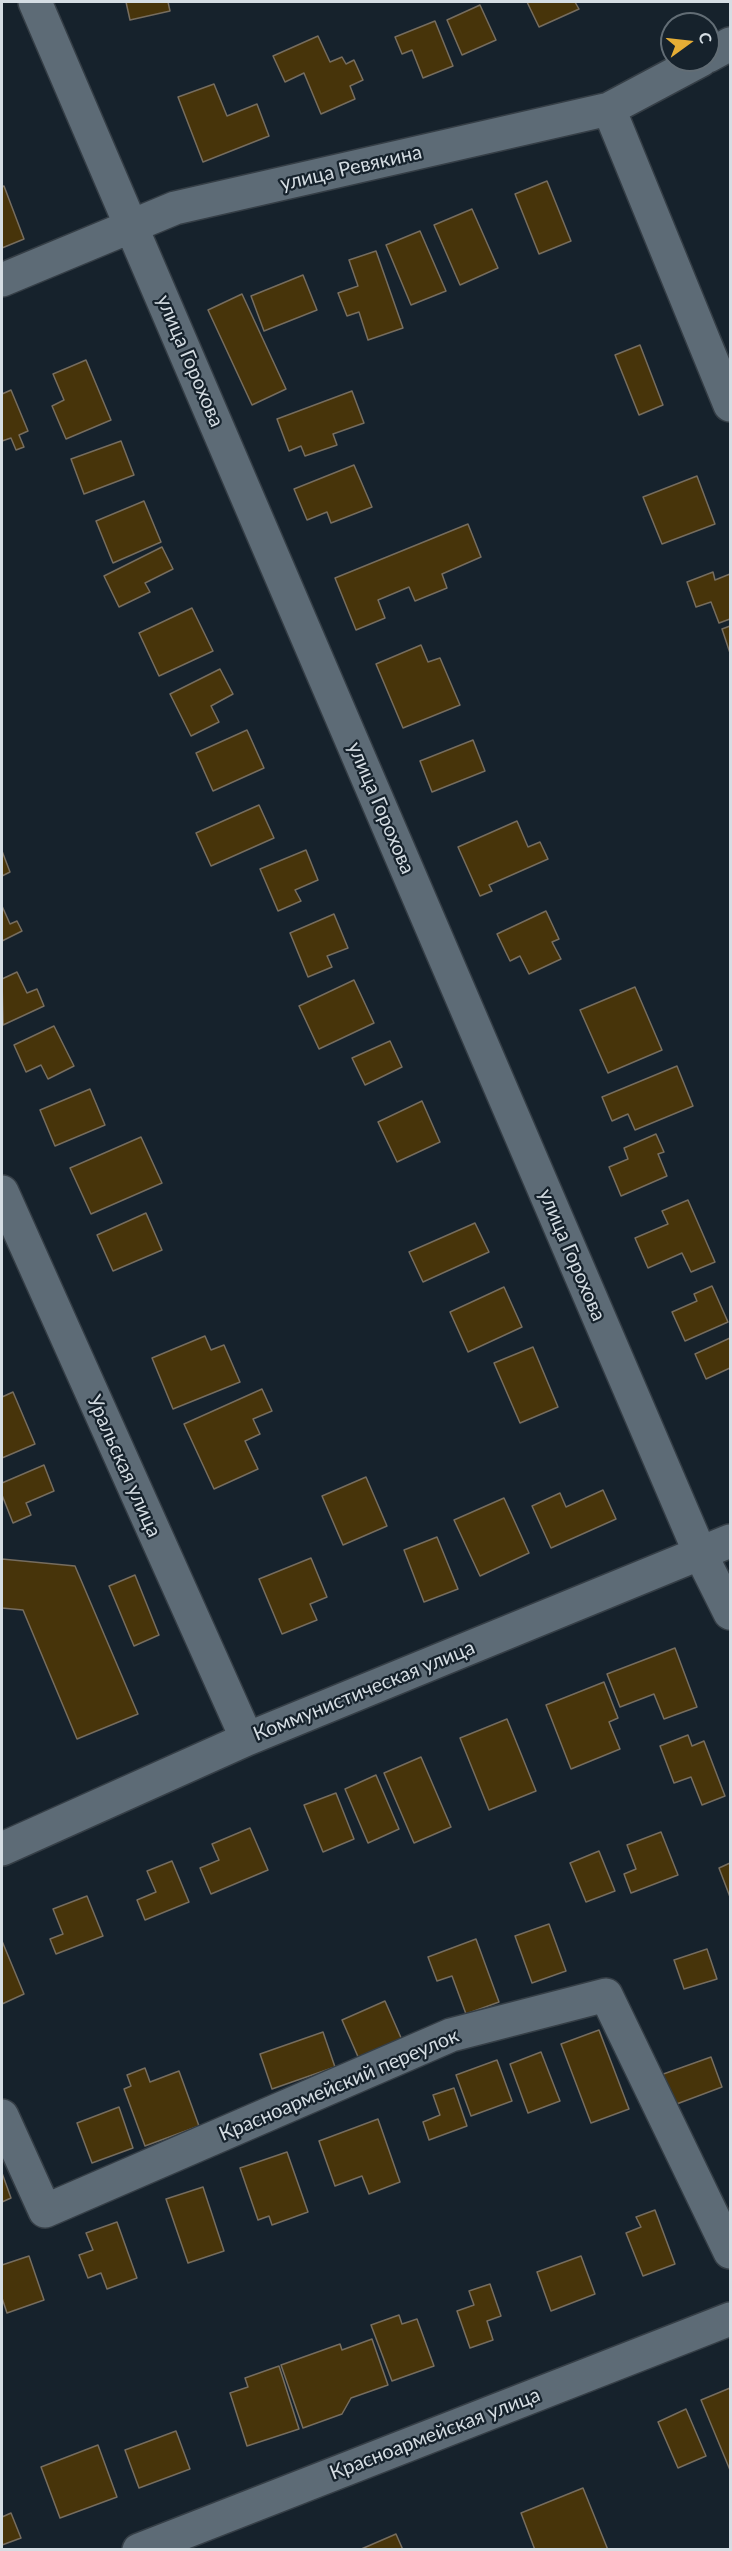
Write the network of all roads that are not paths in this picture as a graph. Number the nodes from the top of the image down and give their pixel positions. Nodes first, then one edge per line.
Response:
1 (35, 2) edge
2 (678, 72) edge
3 (609, 109) junction
4 (132, 226) junction
5 (2, 280) edge
6 (730, 405) edge
7 (2, 1192) edge
8 (730, 1541) edge
9 (700, 1553) junction
10 (730, 1613) edge
11 (247, 1739) junction
12 (2, 1849) edge
13 (2, 2116) edge
14 (730, 2252) edge
15 (730, 2319) edge
16 (139, 2550) edge

1 - 4 street, улица Горохова
2 - 3 street, улица Ревякина
3 - 4 street, улица Ревякина
3 - 6 street
4 - 5 street, улица Ревякина
4 - 9 street, улица Горохова
7 - 11 street, Уральская улица
8 - 9 street, Коммунистическая улица
9 - 10 street, улица Горохова
9 - 11 street, Коммунистическая улица
11 - 12 street, Коммунистическая улица
13 - 14 street, Красноармейский переулок
15 - 16 street, Красноармейская улица

